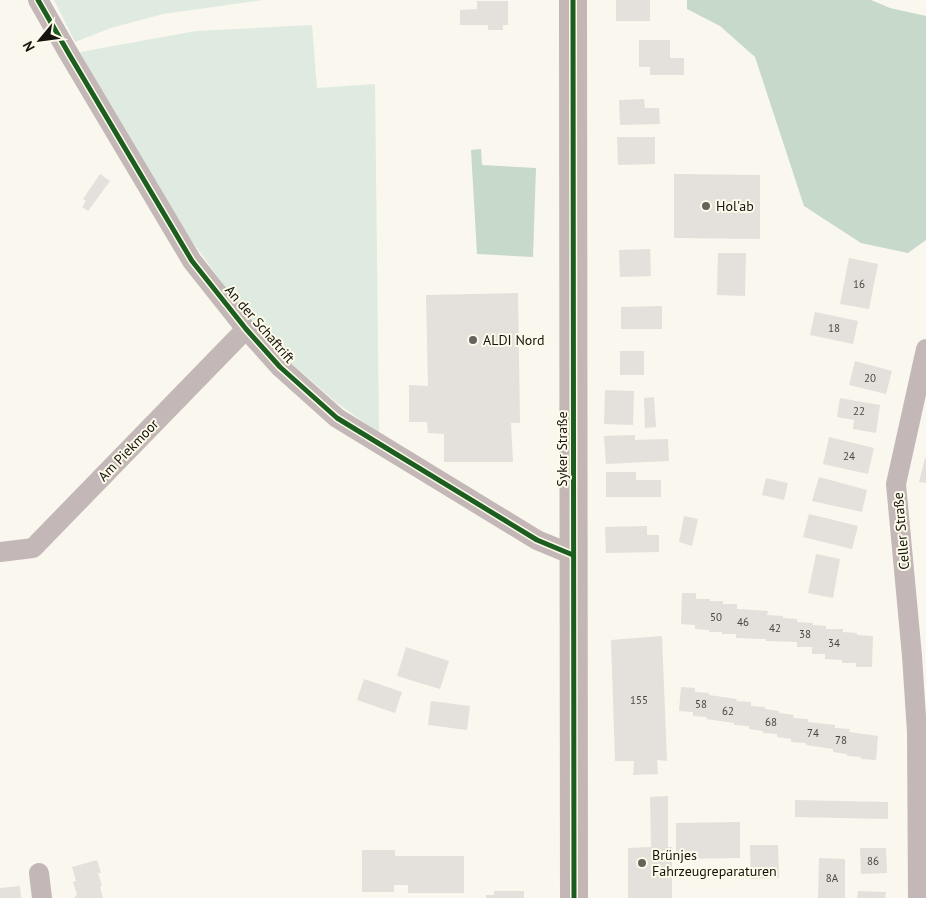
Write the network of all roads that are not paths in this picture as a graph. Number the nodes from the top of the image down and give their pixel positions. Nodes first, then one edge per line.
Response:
1 (38, 0) edge
2 (572, 0) edge
3 (246, 329) junction
4 (926, 350) edge
5 (0, 552) edge
6 (573, 555) junction
7 (919, 656) edge
8 (39, 873) dead end
9 (42, 898) edge
10 (574, 898) edge
11 (918, 898) edge

1 - 3 street, An der Schaftrift
2 - 6 main road, Syker Straße
3 - 5 street, Am Piekmoor
3 - 6 street, An der Schaftrift
4 - 7 street, Celler Straße
6 - 10 main road, Syker Straße
7 - 11 street, Celler Straße
8 - 9 street

